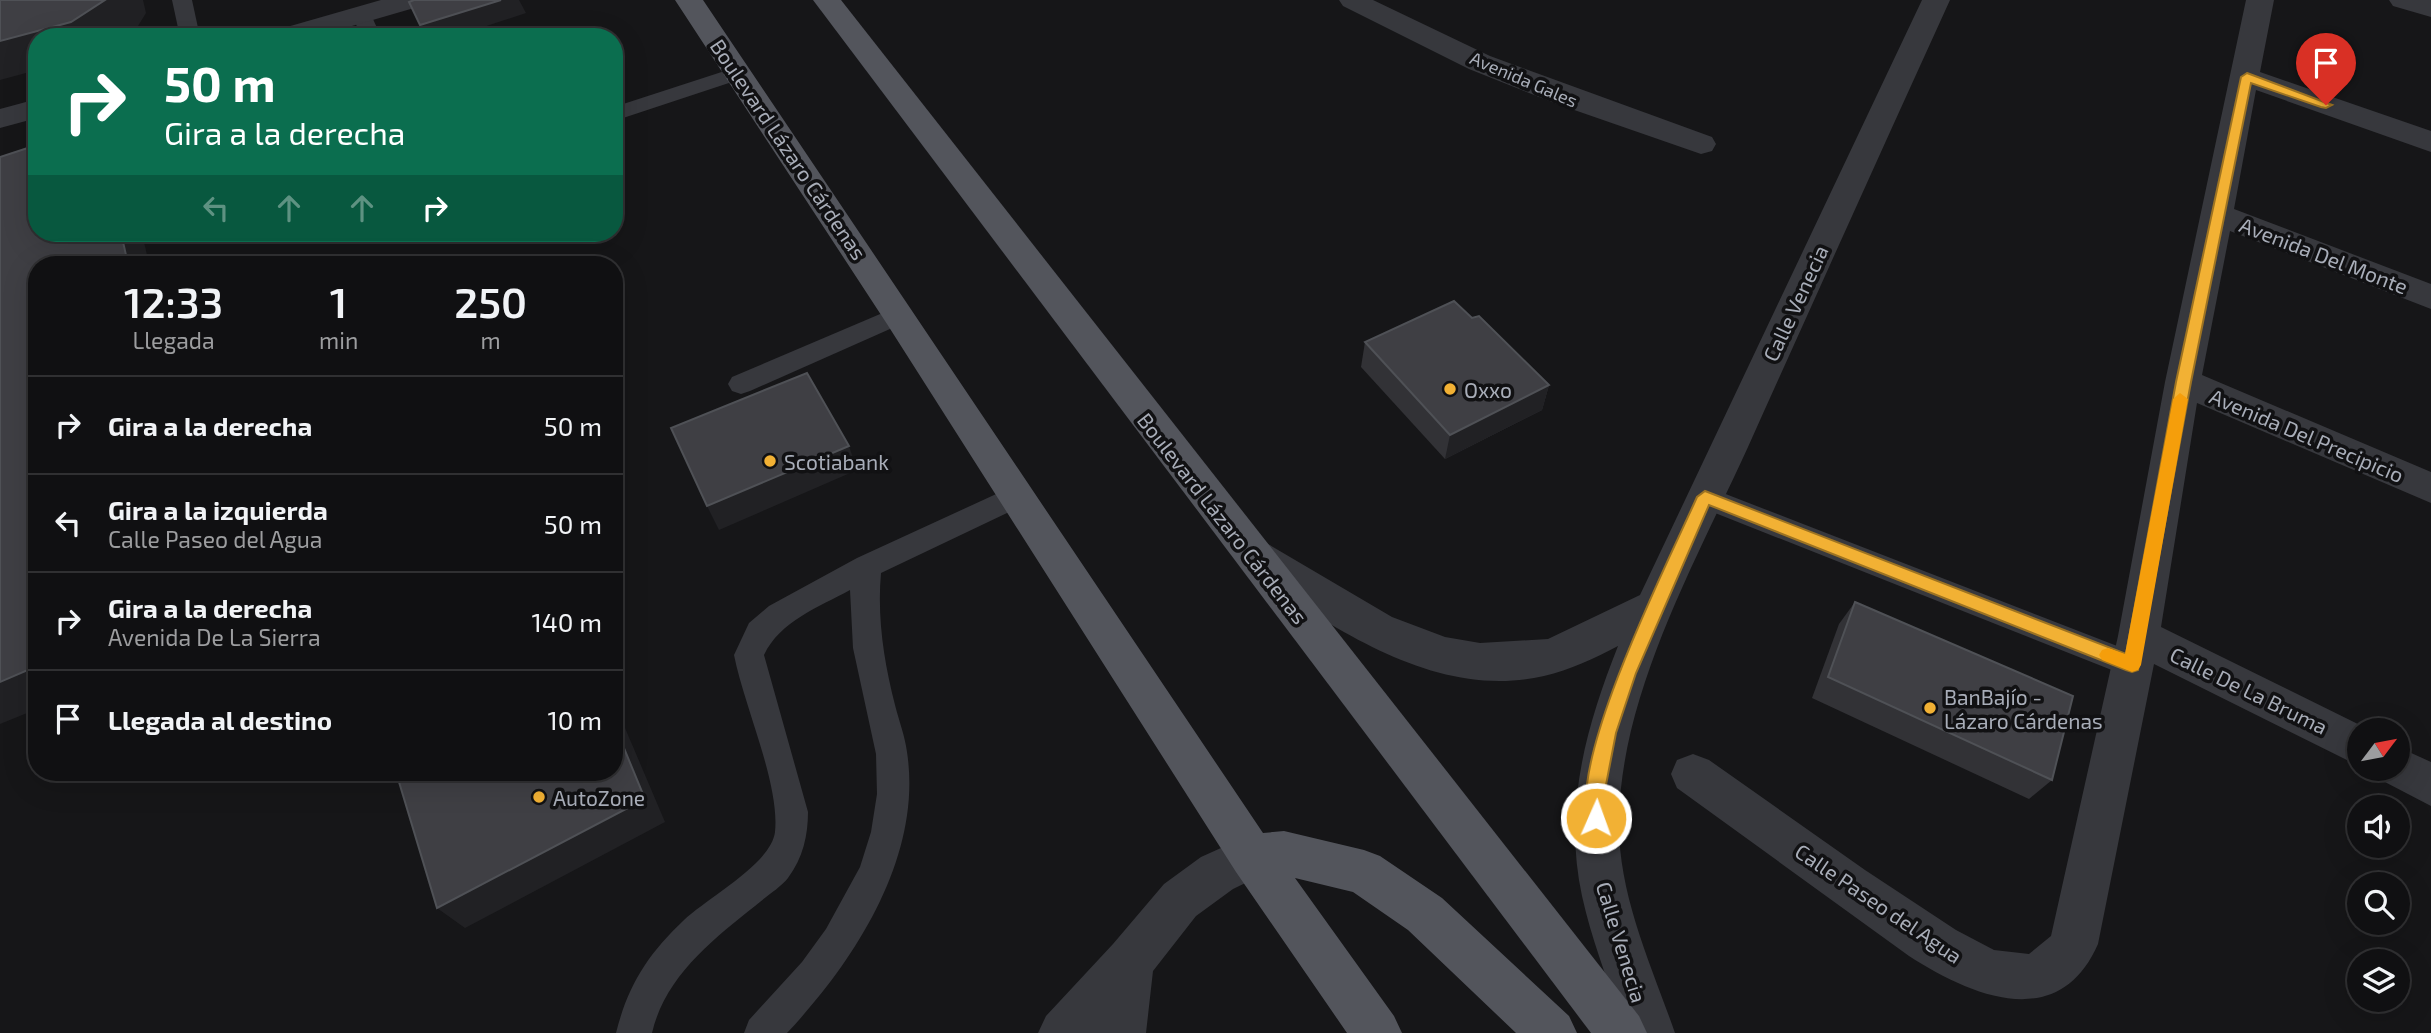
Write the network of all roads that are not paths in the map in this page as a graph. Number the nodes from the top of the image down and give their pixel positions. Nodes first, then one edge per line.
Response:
1 (181, 0) edge
2 (411, 0) edge
3 (689, 0) edge
4 (827, 0) edge
5 (1353, 0) edge
6 (1936, 0) edge
7 (2260, 0) edge
8 (2403, 0) edge
9 (2431, 9) edge
10 (367, 25) edge
11 (188, 28) edge
12 (346, 28) edge
13 (737, 73) junction
14 (2247, 77) junction
15 (28, 111) edge
16 (623, 111) edge
17 (0, 119) edge
18 (2431, 142) edge
19 (1701, 144) dead end
20 (2217, 214) junction
21 (2431, 297) edge
22 (900, 315) junction
23 (2183, 382) junction
24 (741, 384) dead end
25 (2431, 488) edge
26 (1018, 495) junction
27 (1705, 497) junction
28 (1248, 551) junction
29 (867, 566) junction
30 (1655, 607) junction
31 (2135, 650) junction
32 (2347, 741) edge
33 (1693, 774) dead end
34 (2410, 774) edge
35 (2431, 785) edge
36 (1252, 856) junction
37 (1130, 961) junction
38 (634, 1033) edge
39 (762, 1033) edge
40 (1063, 1033) edge
41 (1121, 1033) edge
42 (1377, 1033) edge
43 (1552, 1033) edge
44 (1622, 1033) edge
45 (1650, 1033) edge

1 - 11 lane
2 - 10 street
3 - 13 main road, Boulevard Lázaro Cárdenas
4 - 28 main road, Boulevard Lázaro Cárdenas
5 - 19 street, Avenida Gales
6 - 27 street, Calle Venecia
7 - 14 street, Calle Paseo del Agua
8 - 9 street
10 - 12 street
13 - 16 lane
13 - 22 main road, Boulevard Lázaro Cárdenas
14 - 18 street
14 - 20 street, Calle Paseo del Agua
15 - 17 street
20 - 21 street, Avenida Del Monte
20 - 23 street, Calle Paseo del Agua
22 - 24 lane
22 - 26 main road, Boulevard Lázaro Cárdenas
23 - 25 street, Avenida Del Precipicio
23 - 31 street, Calle Paseo del Agua
26 - 29 lane
26 - 36 main road, Boulevard Lázaro Cárdenas
27 - 30 street, Calle Venecia
27 - 31 lane
28 - 30 street
28 - 44 main road, Boulevard Lázaro Cárdenas
29 - 38 lane
29 - 39 lane
30 - 45 street, Calle Venecia
31 - 32 street, Calle De La Bruma
31 - 33 street, Calle Paseo del Agua
34 - 35 street
36 - 37 street
36 - 42 main road, Boulevard Lázaro Cárdenas
36 - 43 main road
37 - 40 street
37 - 41 street

